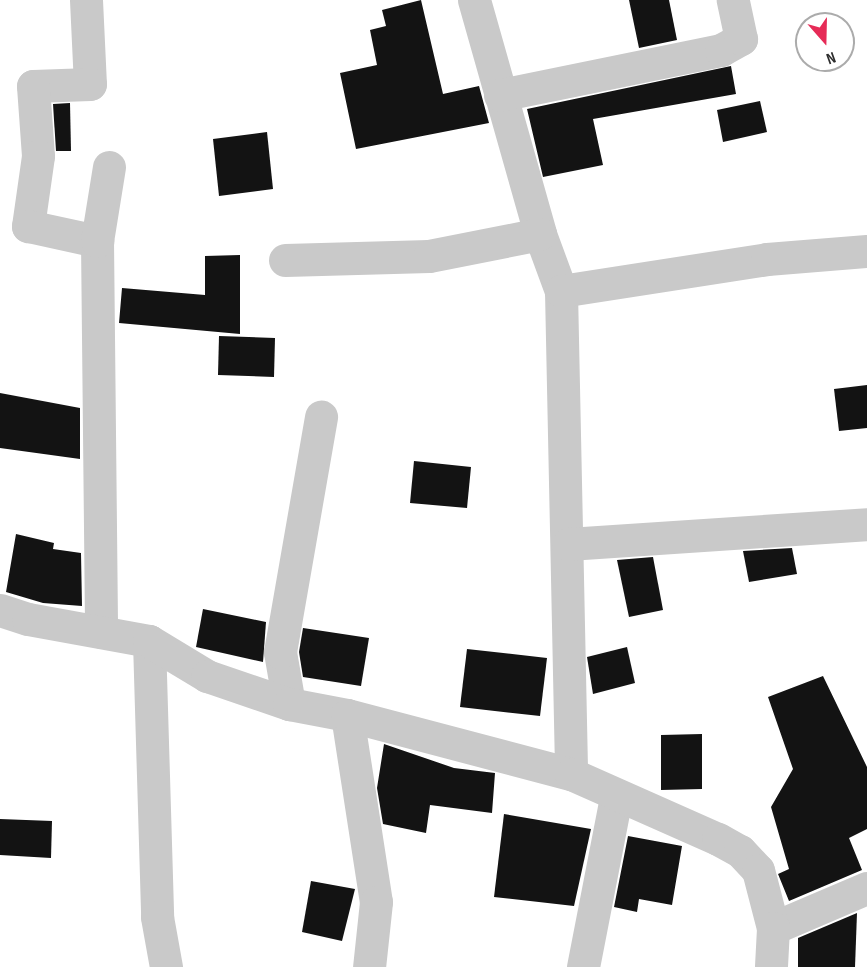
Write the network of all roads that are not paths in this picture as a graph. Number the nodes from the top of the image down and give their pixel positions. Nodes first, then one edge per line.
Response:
1 (86, 0) edge
2 (474, 0) edge
3 (733, 0) edge
4 (500, 95) junction
5 (109, 166) dead end
6 (540, 234) junction
7 (97, 241) junction
8 (867, 251) edge
9 (285, 260) dead end
10 (561, 291) junction
11 (321, 417) dead end
12 (867, 524) edge
13 (568, 544) junction
14 (0, 610) edge
15 (101, 632) junction
16 (149, 641) junction
17 (289, 704) junction
18 (347, 714) junction
19 (571, 774) junction
20 (616, 797) junction
21 (867, 888) edge
22 (773, 928) junction
23 (166, 967) edge
24 (369, 967) edge
25 (583, 967) edge
26 (771, 967) edge

1 - 7 street
2 - 4 street
3 - 4 street
4 - 6 street
5 - 7 street
6 - 9 street
6 - 10 street
7 - 15 street
8 - 10 street
10 - 13 street
11 - 17 street
12 - 13 street
13 - 19 street
14 - 15 street
15 - 16 street
16 - 17 street
16 - 23 street
17 - 18 street
18 - 19 street
18 - 24 street
19 - 20 street
20 - 22 street
20 - 25 street
21 - 22 street
22 - 26 street

